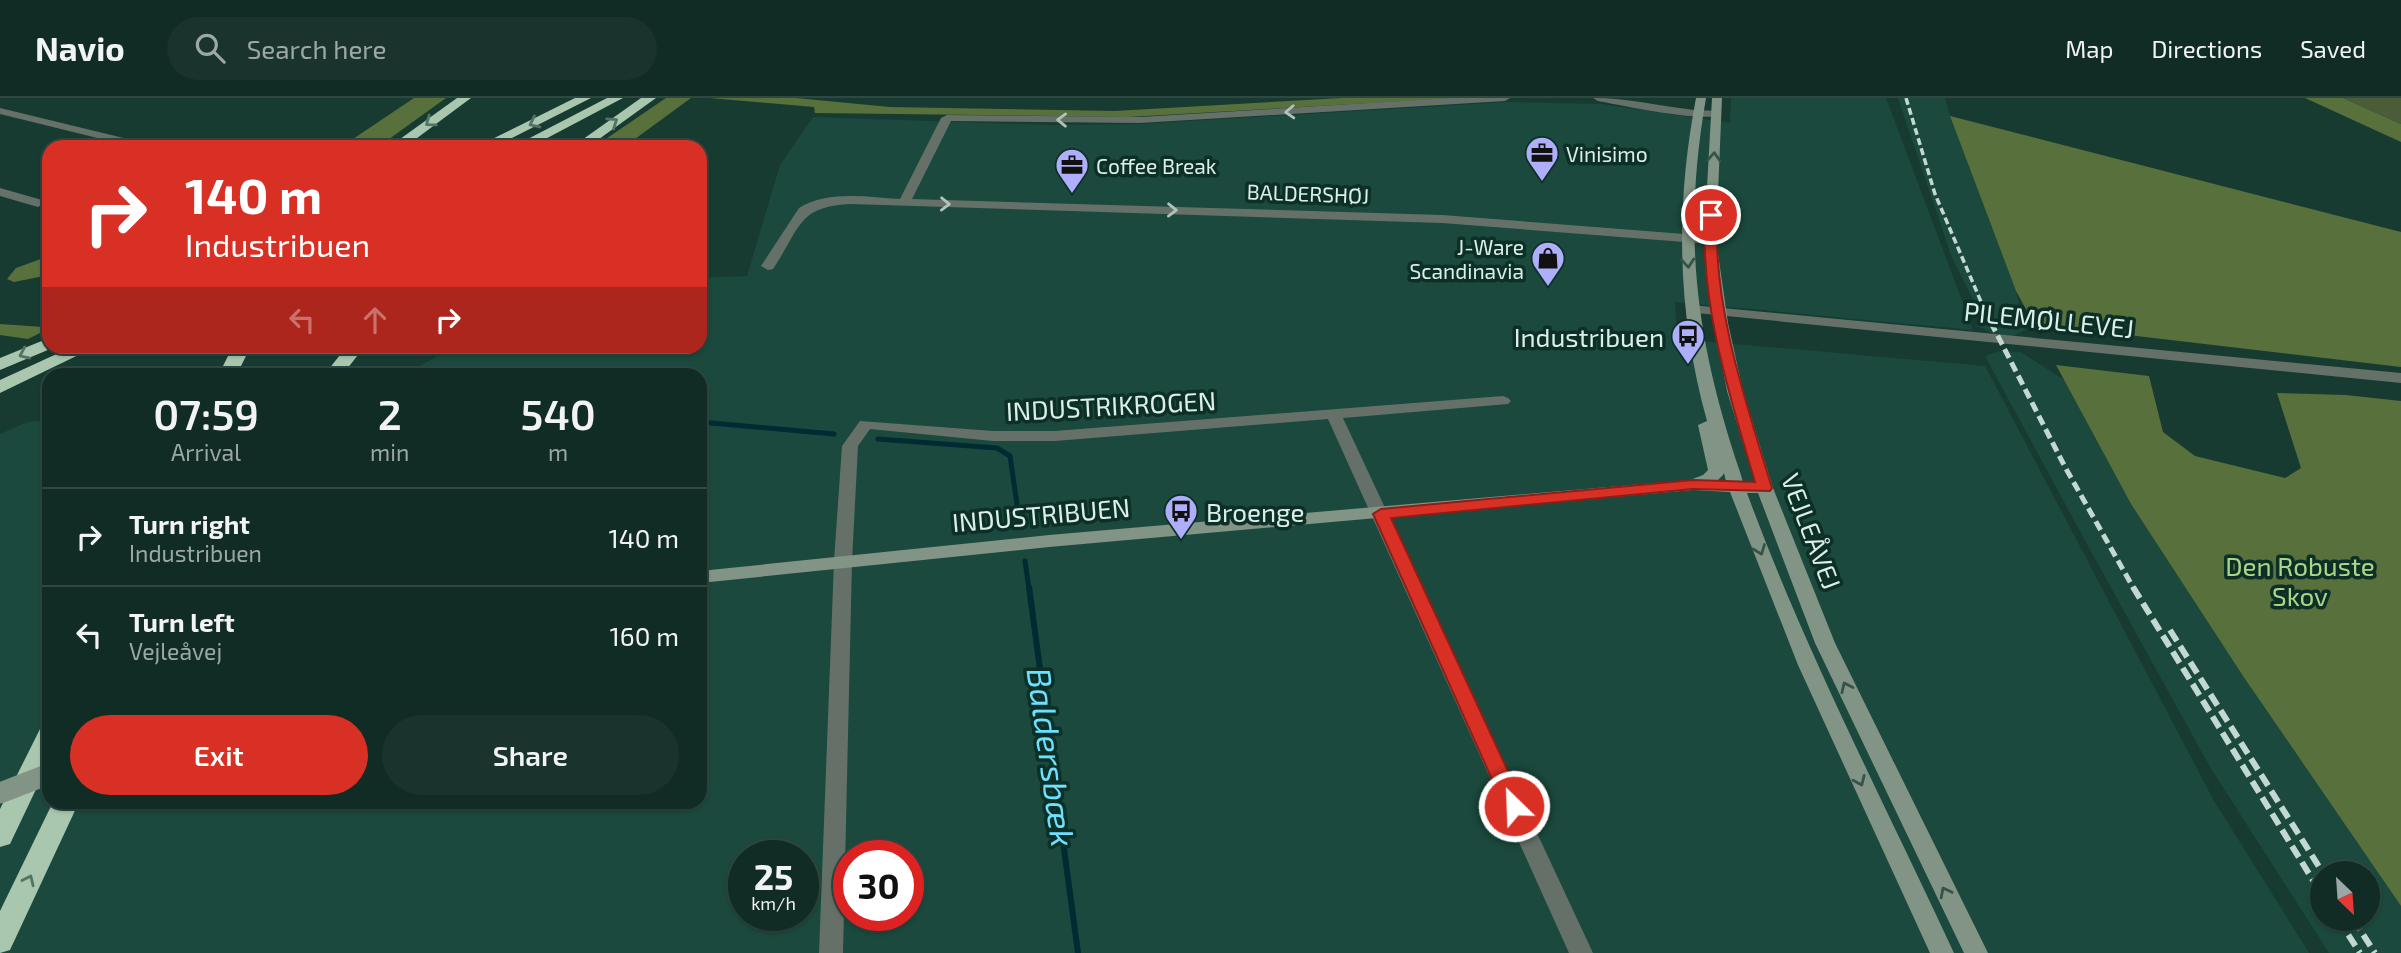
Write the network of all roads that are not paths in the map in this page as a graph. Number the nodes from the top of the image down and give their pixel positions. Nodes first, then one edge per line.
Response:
1 (465, 98) edge
2 (585, 98) edge
3 (617, 98) edge
4 (650, 98) edge
5 (1504, 98) edge
6 (1598, 98) edge
7 (1626, 98) edge
8 (1717, 98) edge
9 (1700, 107) edge
10 (0, 111) edge
11 (1716, 114) junction
12 (120, 140) edge
13 (406, 140) edge
14 (498, 140) edge
15 (531, 140) edge
16 (589, 140) edge
17 (0, 192) edge
18 (42, 201) edge
19 (42, 202) edge
20 (904, 203) junction
21 (20, 211) dead end
22 (1686, 237) junction
23 (1710, 240) junction
24 (768, 267) dead end
25 (1691, 309) junction
26 (1719, 311) junction
27 (42, 347) edge
28 (72, 354) edge
29 (350, 354) edge
30 (0, 365) edge
31 (339, 368) edge
32 (2401, 378) edge
33 (0, 387) edge
34 (1707, 391) junction
35 (1503, 401) dead end
36 (1333, 414) junction
37 (1693, 485) junction
38 (1735, 486) junction
39 (1765, 488) junction
40 (1381, 514) junction
41 (844, 561) junction
42 (707, 577) edge
43 (42, 750) edge
44 (42, 777) edge
45 (0, 793) edge
46 (63, 809) edge
47 (0, 836) edge
48 (0, 942) edge
49 (831, 953) edge
50 (1581, 953) edge
51 (1942, 953) edge
52 (1976, 953) edge

1 -> 13 highway
2 -> 14 highway
3 - 15 highway
16 -> 4 highway
5 -> 20 street
6 - 9 street
7 - 9 street
8 - 11 street, VEJLEÅVEJ
9 - 11 street
9 - 22 street, VEJLEÅVEJ
10 - 12 street
23 -> 11 street, VEJLEÅVEJ
17 - 18 street
19 - 21 street
20 -> 22 street, BALDERSHØJ
20 - 24 street, BALDERSHØJ
22 - 23 street, BALDERSHØJ
22 -> 25 street, VEJLEÅVEJ
23 - 26 street, VEJLEÅVEJ
25 - 26 street, PILEMØLLEVEJ
25 - 34 street, VEJLEÅVEJ
26 - 32 street, PILEMØLLEVEJ
26 - 39 street, VEJLEÅVEJ
27 -> 30 highway
28 - 33 highway
29 - 31 highway
34 - 37 street
34 - 38 street, VEJLEÅVEJ
35 - 36 street, INDUSTRIKROGEN
36 - 40 street
36 - 41 street, INDUSTRIKROGEN
37 - 38 street, INDUSTRIBUEN
37 - 40 street, INDUSTRIBUEN
38 - 39 street, INDUSTRIBUEN
38 -> 51 street, VEJLEÅVEJ
52 -> 39 street, VEJLEÅVEJ
40 - 41 street, INDUSTRIBUEN
40 - 50 street
41 - 42 street, INDUSTRIBUEN
41 - 49 street
43 - 47 highway
44 - 45 street, bridge
48 -> 46 highway

